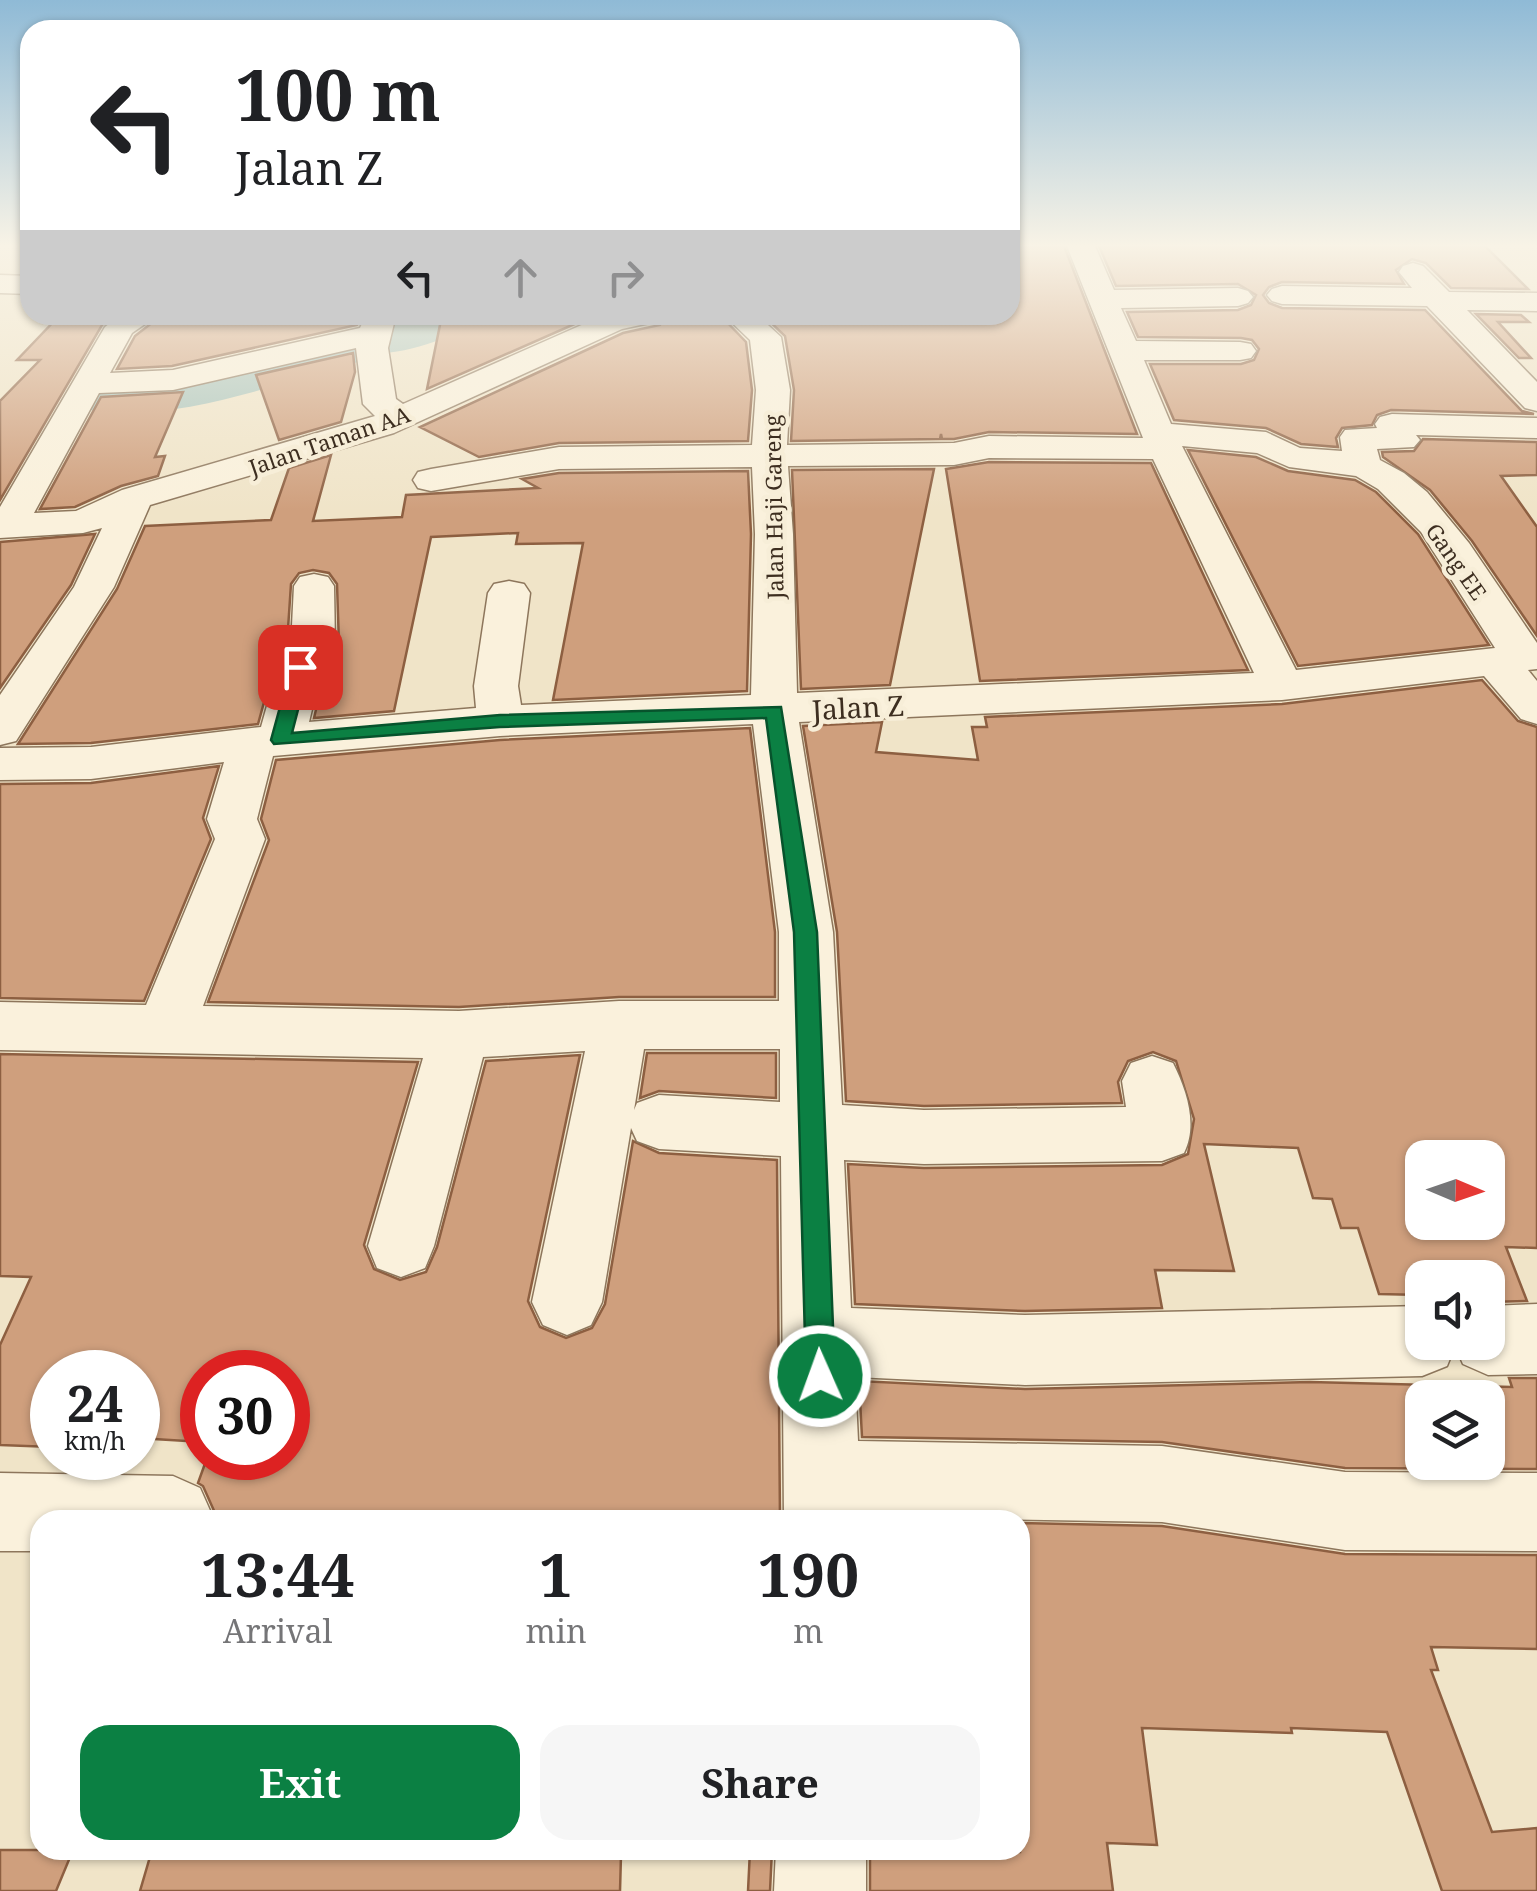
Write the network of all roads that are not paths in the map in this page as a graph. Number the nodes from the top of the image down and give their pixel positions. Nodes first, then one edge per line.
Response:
1 (116, 334) edge
2 (342, 334) edge
3 (375, 334) edge
4 (587, 334) edge
5 (762, 334) edge
6 (1116, 334) edge
7 (1472, 334) edge
8 (1122, 350) junction
9 (1240, 350) dead end
10 (88, 384) junction
11 (1537, 401) edge
12 (400, 418) junction
13 (1537, 428) edge
14 (1163, 441) junction
15 (769, 457) junction
16 (1373, 470) junction
17 (431, 480) dead end
18 (135, 498) junction
19 (4, 526) edge
20 (314, 586) dead end
21 (510, 593) dead end
22 (1518, 659) edge
23 (1282, 686) junction
24 (1537, 709) edge
25 (774, 711) junction
26 (500, 721) junction
27 (0, 730) edge
28 (267, 742) junction
29 (0, 764) edge
30 (619, 1025) junction
31 (808, 1025) junction
32 (0, 1026) edge
33 (166, 1028) junction
34 (460, 1034) junction
35 (1152, 1081) dead end
36 (659, 1122) dead end
37 (812, 1130) junction
38 (401, 1246) dead end
39 (567, 1302) dead end
40 (1537, 1339) edge
41 (1505, 1340) edge
42 (820, 1341) junction
43 (1405, 1341) edge
44 (823, 1499) edge
45 (0, 1512) edge
46 (1537, 1512) edge
47 (30, 1513) edge
48 (820, 1860) edge
49 (820, 1891) edge

1 - 10 street
2 - 10 street
3 - 12 street
4 - 12 street, Jalan Taman AA
5 - 15 street, Jalan Haji Gareng
6 - 8 street
7 - 11 street
8 - 9 street
8 - 14 street
10 - 19 street
12 - 18 street, Jalan Taman AA
13 - 16 street
14 - 15 street
14 - 16 street
14 - 23 street
15 - 17 street
15 - 25 street, Jalan Haji Gareng
16 - 22 street, Gang EE
18 - 19 street, Jalan Taman AA
18 - 27 street
20 - 28 street
21 - 26 street
22 - 23 street, Jalan Z
22 - 24 street, Gang EE
23 - 25 street, Jalan Z
25 - 26 street, Jalan Z
25 - 31 street, Jalan Haji Gareng
26 - 28 street, Jalan Z
28 - 29 street, Jalan Z
28 - 33 street
30 - 31 street
30 - 34 street
30 - 39 street
31 - 37 street, Jalan Haji Gareng
32 - 33 street
33 - 34 street
34 - 38 street
35 - 37 street
36 - 37 street
37 - 42 street, Jalan Haji Gareng
40 - 41 street
42 - 43 street
42 - 44 street, Jalan Haji Gareng
44 - 46 street
45 - 47 street
48 - 49 street

